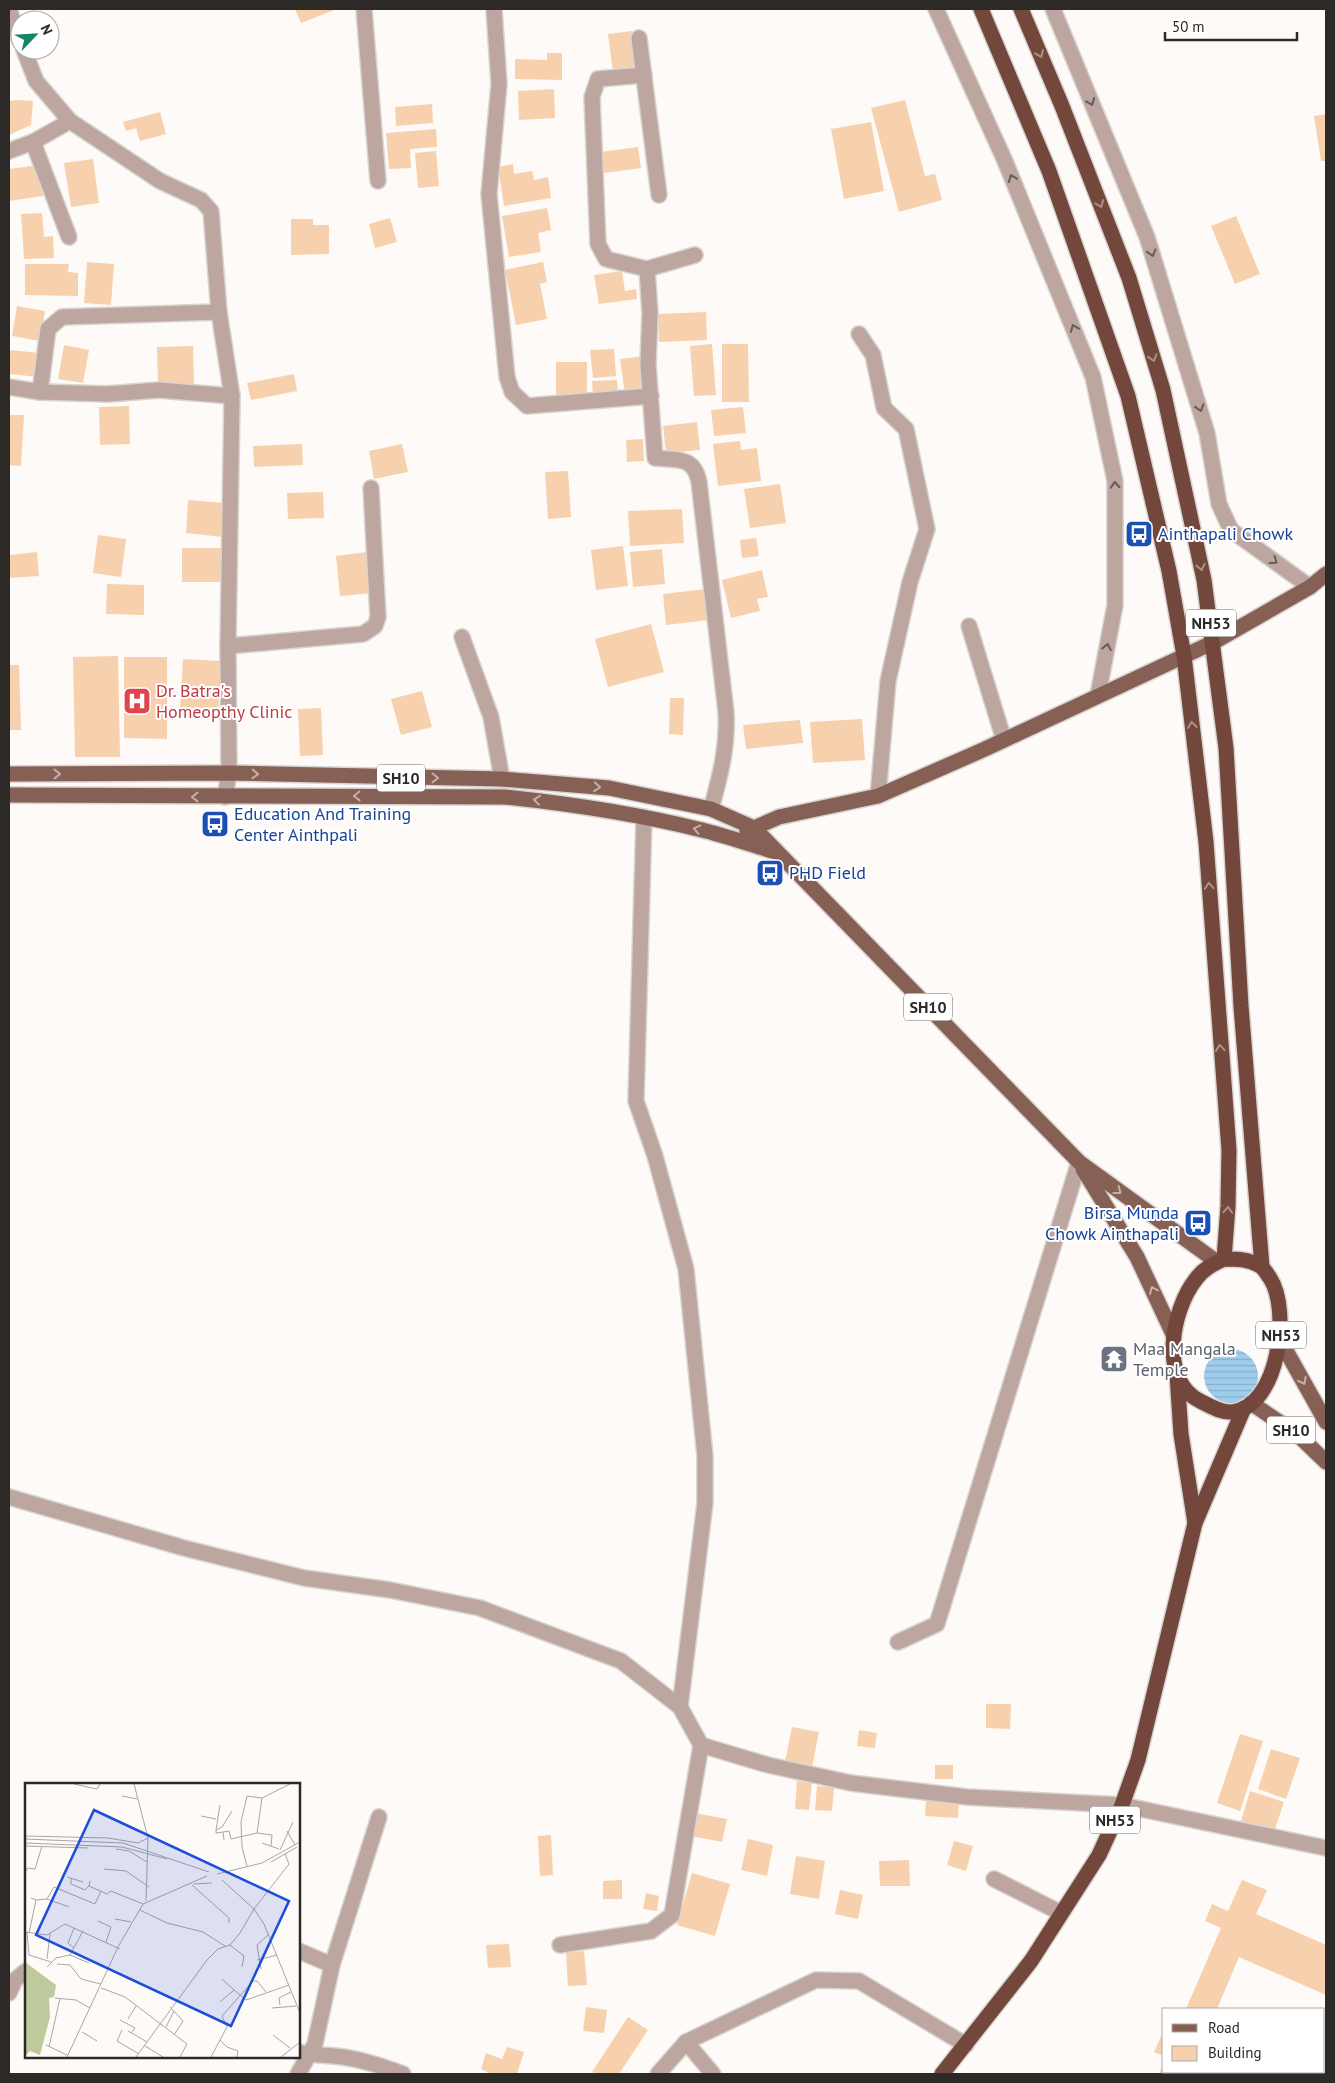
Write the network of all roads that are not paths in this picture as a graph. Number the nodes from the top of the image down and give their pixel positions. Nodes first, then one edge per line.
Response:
1 (364, 9) edge
2 (494, 9) edge
3 (936, 9) edge
4 (981, 9) edge
5 (1021, 9) edge
6 (1053, 9) edge
7 (639, 38) dead end
8 (28, 60) edge
9 (644, 75) junction
10 (70, 121) junction
11 (33, 142) junction
12 (9, 151) edge
13 (378, 181) dead end
14 (659, 195) dead end
15 (69, 236) dead end
16 (695, 255) dead end
17 (647, 269) junction
18 (219, 312) junction
19 (858, 334) dead end
20 (9, 387) edge
21 (40, 392) junction
22 (232, 396) junction
23 (651, 396) junction
24 (371, 488) dead end
25 (1326, 574) edge
26 (1310, 587) junction
27 (969, 626) dead end
28 (462, 637) dead end
29 (1214, 642) junction
30 (228, 646) junction
31 (1184, 656) junction
32 (1098, 694) junction
33 (1004, 740) junction
34 (229, 773) junction
35 (9, 774) edge
36 (502, 779) junction
37 (9, 795) edge
38 (878, 796) junction
39 (225, 797) junction
40 (711, 809) junction
41 (644, 817) junction
42 (754, 828) junction
43 (730, 839) junction
44 (777, 852) junction
45 (1079, 1162) junction
46 (1220, 1261) junction
47 (1262, 1267) junction
48 (1173, 1334) junction
49 (1280, 1340) junction
50 (1176, 1370) junction
51 (1248, 1406) junction
52 (1326, 1422) edge
53 (1326, 1462) edge
54 (9, 1497) edge
55 (1195, 1522) junction
56 (898, 1642) dead end
57 (680, 1707) junction
58 (701, 1745) junction
59 (1122, 1805) junction
60 (379, 1817) dead end
61 (1326, 1848) edge
62 (994, 1879) dead end
63 (1061, 1913) junction
64 (560, 1945) dead end
65 (300, 1951) edge
66 (332, 1965) junction
67 (25, 1972) edge
68 (9, 1993) edge
69 (686, 2042) junction
70 (966, 2045) junction
71 (304, 2054) edge
72 (298, 2074) edge
73 (403, 2074) edge
74 (658, 2074) edge
75 (713, 2074) edge
76 (942, 2074) edge

1 - 13 street
2 - 23 street
32 -> 3 street
4 - 31 highway, NH53
5 -> 29 highway, NH53
6 -> 26 street
7 - 9 street
8 - 10 street
9 - 14 street
9 - 17 street
10 - 11 street
10 - 18 street
11 - 12 street
11 - 15 street
16 - 17 street
17 - 23 street
18 - 21 street
18 - 22 street
19 - 38 street
20 - 21 street
21 - 22 street
22 - 30 street
23 - 40 street
24 - 30 street
25 - 26 main road
26 - 29 main road
27 - 33 street
28 - 36 street
29 - 31 main road
29 - 47 highway, NH53
30 - 34 street
31 - 32 main road
46 -> 31 highway, NH53
32 - 33 main road
33 - 38 main road
35 -> 34 main road, SH10
34 -> 36 main road, SH10
34 - 39 street
36 -> 40 main road, SH10
39 -> 37 main road, SH10
38 - 42 main road
41 -> 39 main road, SH10
40 - 42 main road, SH10
43 -> 41 main road, SH10
41 - 57 street
42 - 43 main road
42 - 44 main road, SH10
43 - 44 main road, SH10
44 - 45 main road, SH10
45 -> 46 main road, SH10
48 -> 45 main road, SH10
45 - 56 street
46 - 47 highway
46 - 48 highway, NH53
47 - 49 highway, NH53
48 - 50 highway, NH53
49 - 51 highway, NH53
49 -> 52 main road, SH10
50 - 51 highway, NH53
50 - 55 highway, NH53
51 - 53 main road, SH10
51 - 55 highway, NH53
54 - 57 street
55 - 59 highway, NH53
57 - 58 street
58 - 59 street
58 - 64 street
59 - 61 street
59 - 63 highway, NH53
60 - 66 street
62 - 63 street
63 - 70 highway, NH53
65 - 66 street
66 - 71 street
67 - 68 street
69 - 70 street
69 - 74 street
69 - 75 street
70 - 76 highway, NH53
71 - 72 street
71 - 73 street

